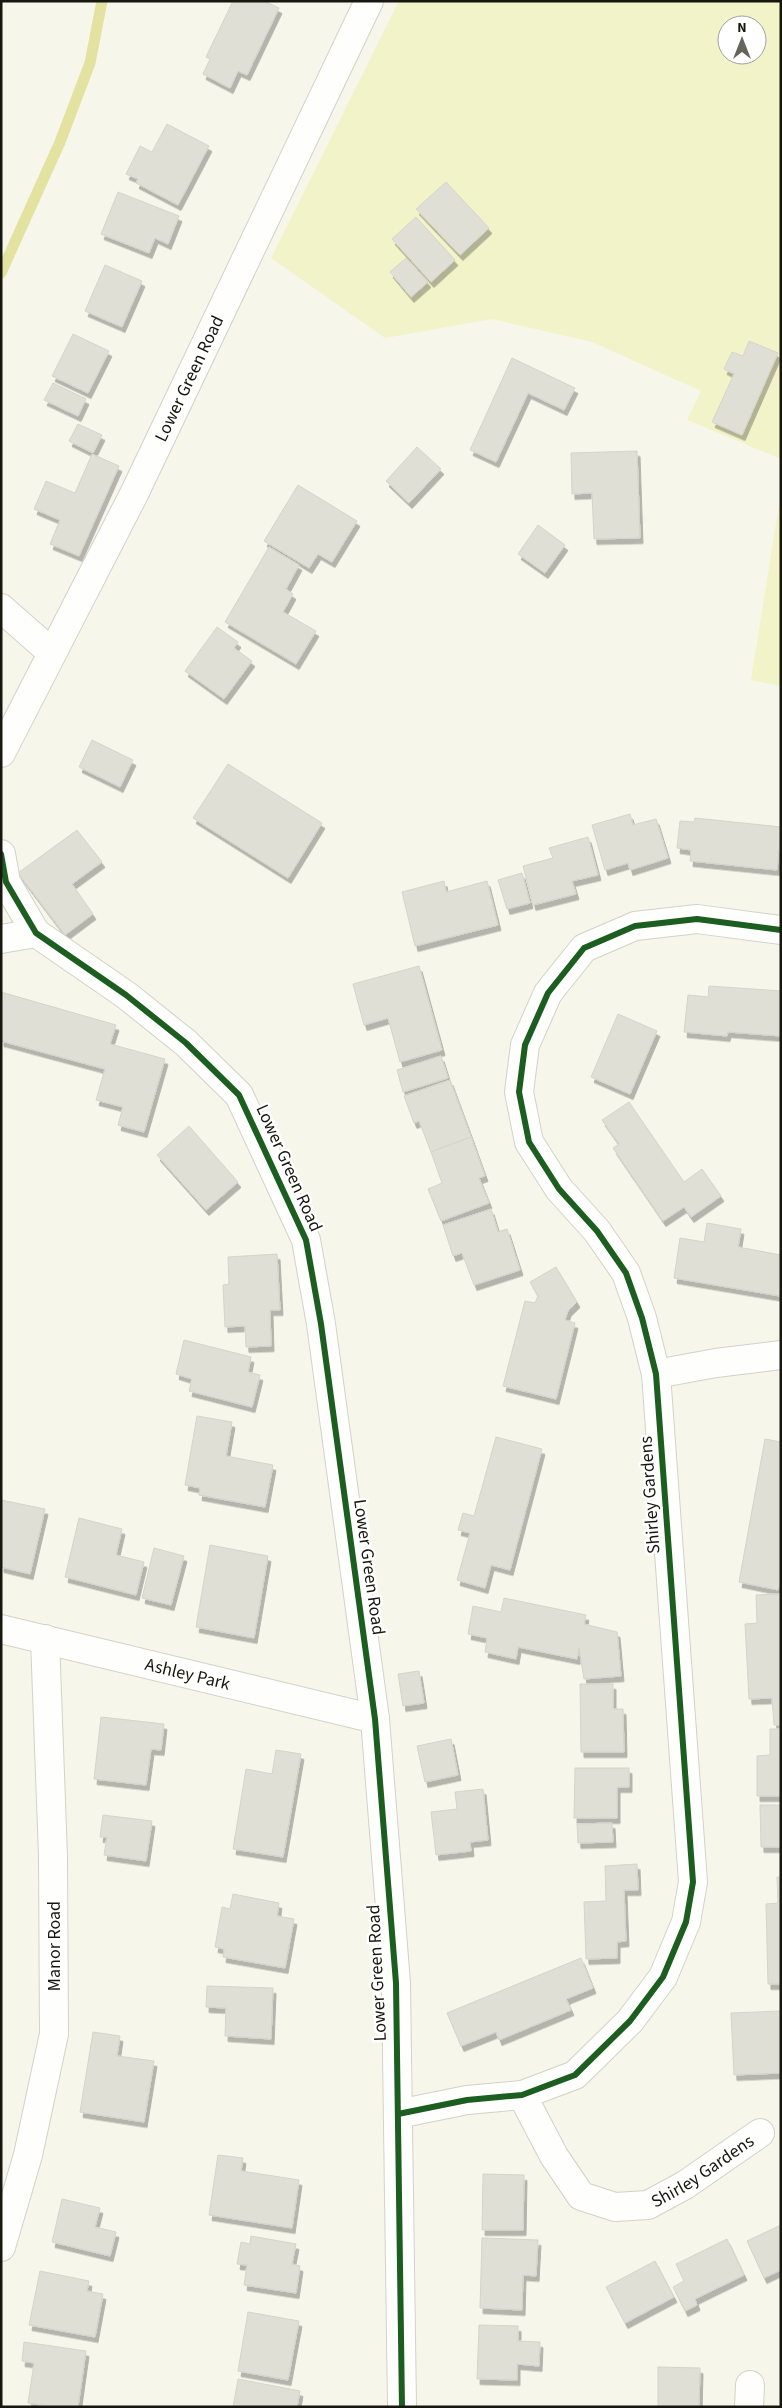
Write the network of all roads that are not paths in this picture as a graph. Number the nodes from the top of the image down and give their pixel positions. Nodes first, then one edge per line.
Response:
1 (369, 1) edge
2 (1, 608) edge
3 (51, 652) junction
4 (1, 753) edge
5 (1, 854) edge
6 (781, 930) edge
7 (36, 932) junction
8 (1, 939) edge
9 (781, 1355) edge
10 (656, 1374) junction
11 (1, 1629) edge
12 (45, 1639) junction
13 (375, 1719) junction
14 (522, 2095) junction
15 (398, 2114) junction
16 (760, 2133) dead end
17 (1, 2246) edge
18 (402, 2407) edge

1 - 3 street, Lower Green Road
2 - 3 street
3 - 4 street, Lower Green Road
5 - 7 street, Lower Green Road
6 - 10 street, Shirley Gardens
7 - 8 street
7 - 13 street, Lower Green Road
9 - 10 street
10 - 14 street, Shirley Gardens
11 - 12 street, Ashley Park
12 - 13 street, Ashley Park
12 - 17 street, Manor Road
13 - 15 street, Lower Green Road
14 - 15 street, Shirley Gardens
14 - 16 street, Shirley Gardens
15 - 18 street, Lower Green Road

